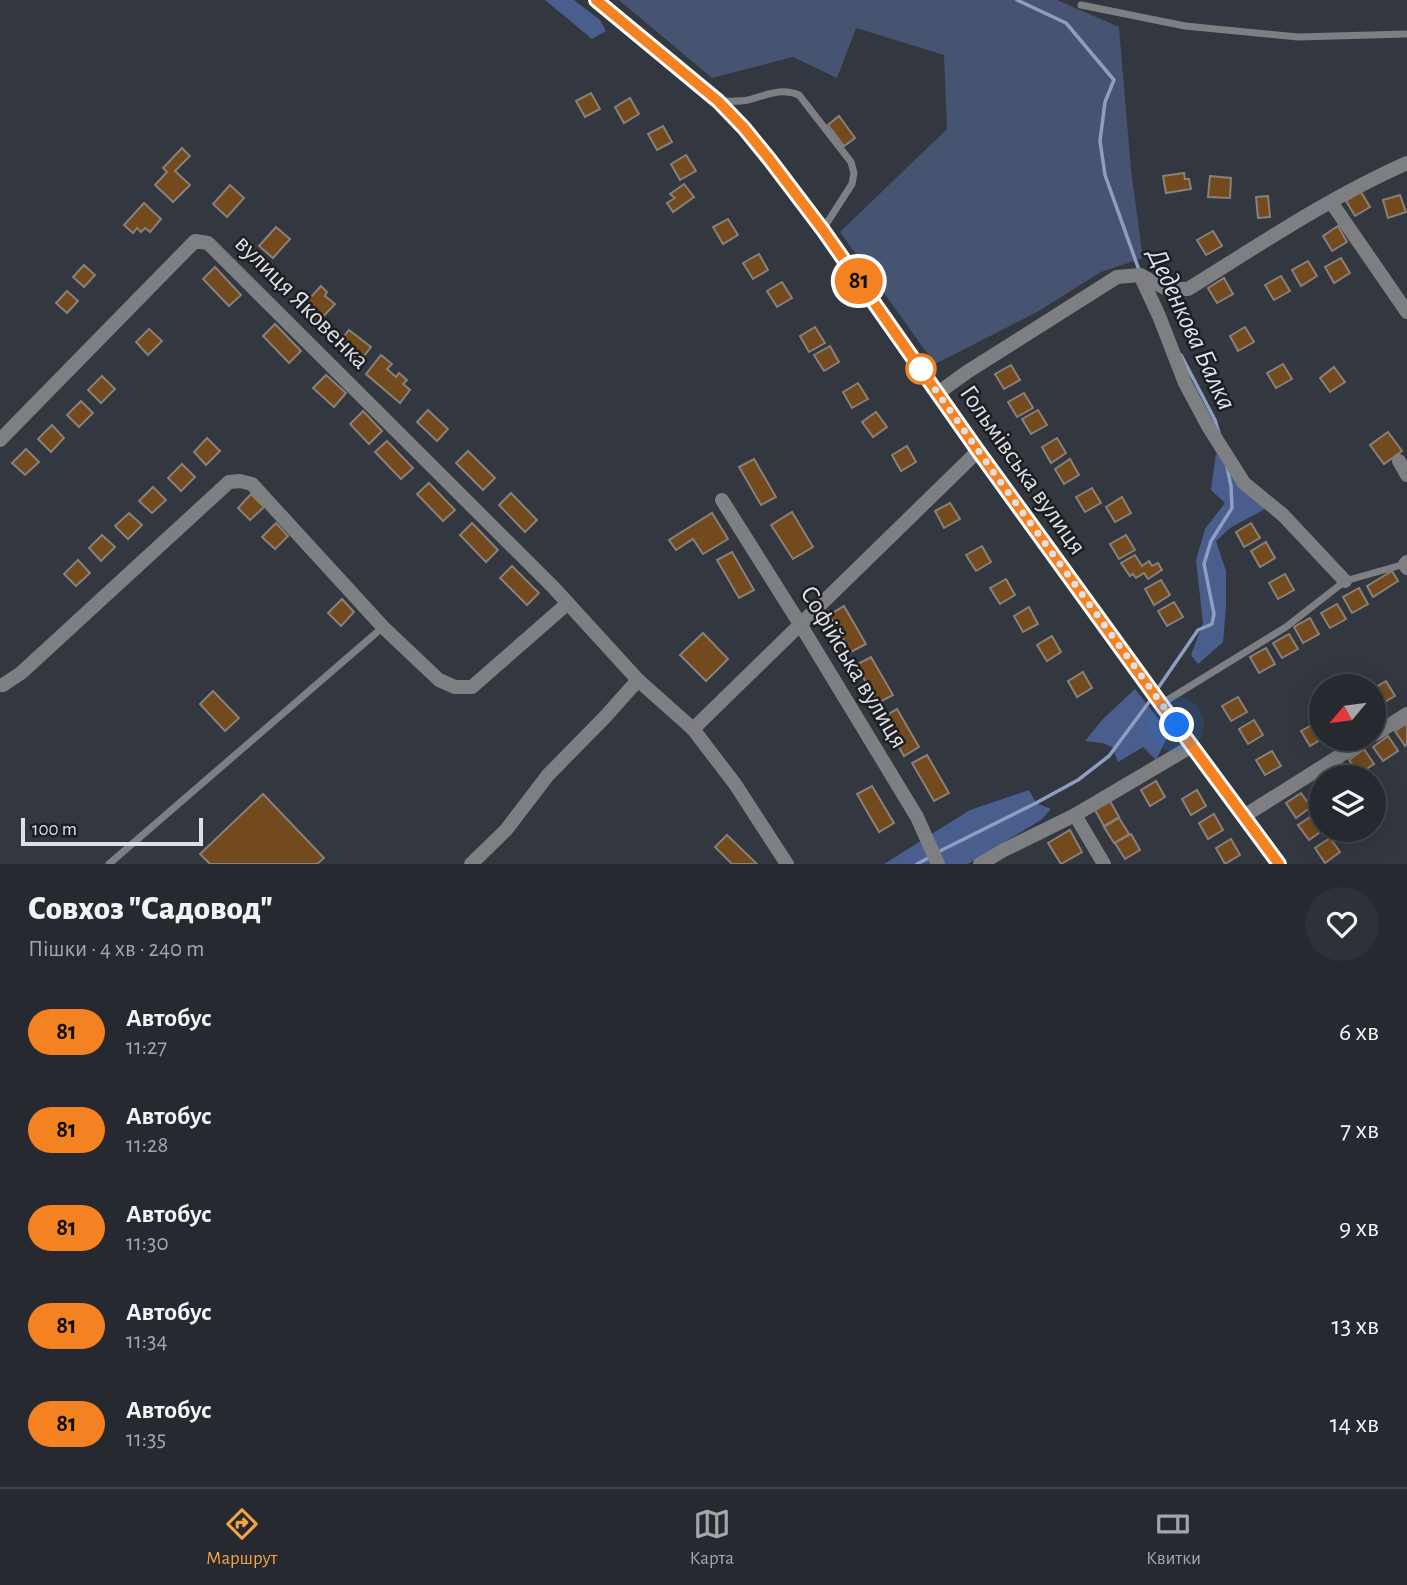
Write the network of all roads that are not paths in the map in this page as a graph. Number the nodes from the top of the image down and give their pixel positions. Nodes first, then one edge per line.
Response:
1 (596, 0) edge
2 (1081, 5) dead end
3 (1407, 34) edge
4 (718, 101) junction
5 (1407, 163) edge
6 (1331, 202) junction
7 (823, 230) junction
8 (1140, 275) junction
9 (1407, 312) edge
10 (938, 393) junction
11 (0, 440) edge
12 (978, 451) junction
13 (1399, 461) dead end
14 (1407, 475) edge
15 (722, 500) dead end
16 (1406, 565) edge
17 (1345, 581) junction
18 (568, 603) junction
19 (800, 624) junction
20 (383, 627) junction
21 (638, 680) junction
22 (0, 685) edge
23 (1161, 704) junction
24 (1407, 714) edge
25 (1386, 727) edge
26 (693, 729) junction
27 (1192, 746) junction
28 (1347, 751) edge
29 (1075, 815) junction
30 (1244, 816) junction
31 (109, 864) edge
32 (471, 864) edge
33 (787, 864) edge
34 (938, 864) edge
35 (980, 864) edge
36 (1104, 864) edge
37 (1279, 864) edge

1 - 4 street, Гольмівська вулиця
2 - 3 lane
4 - 7 street, Гольмівська вулиця
4 - 7 lane
5 - 6 street
6 - 8 street
6 - 9 street
7 - 10 street, Гольмівська вулиця
8 - 10 street
8 - 17 street
10 - 12 street, Гольмівська вулиця
11 - 18 street, вулиця Яковенка
12 - 19 street
12 - 23 street, Гольмівська вулиця
13 - 14 street
15 - 19 street, Софійська вулиця
16 - 17 lane
17 - 23 lane
18 - 20 street
18 - 21 street, вулиця Яковенка
19 - 26 street
19 - 34 street, Софійська вулиця
20 - 22 street
20 - 31 lane
21 - 26 street, вулиця Яковенка
21 - 32 street
23 - 27 street, Гольмівська вулиця
24 - 25 street
26 - 33 street, вулиця Яковенка
27 - 29 street
27 - 30 street, Гольмівська вулиця
28 - 30 street
29 - 35 street
29 - 36 street
30 - 37 street, Гольмівська вулиця

